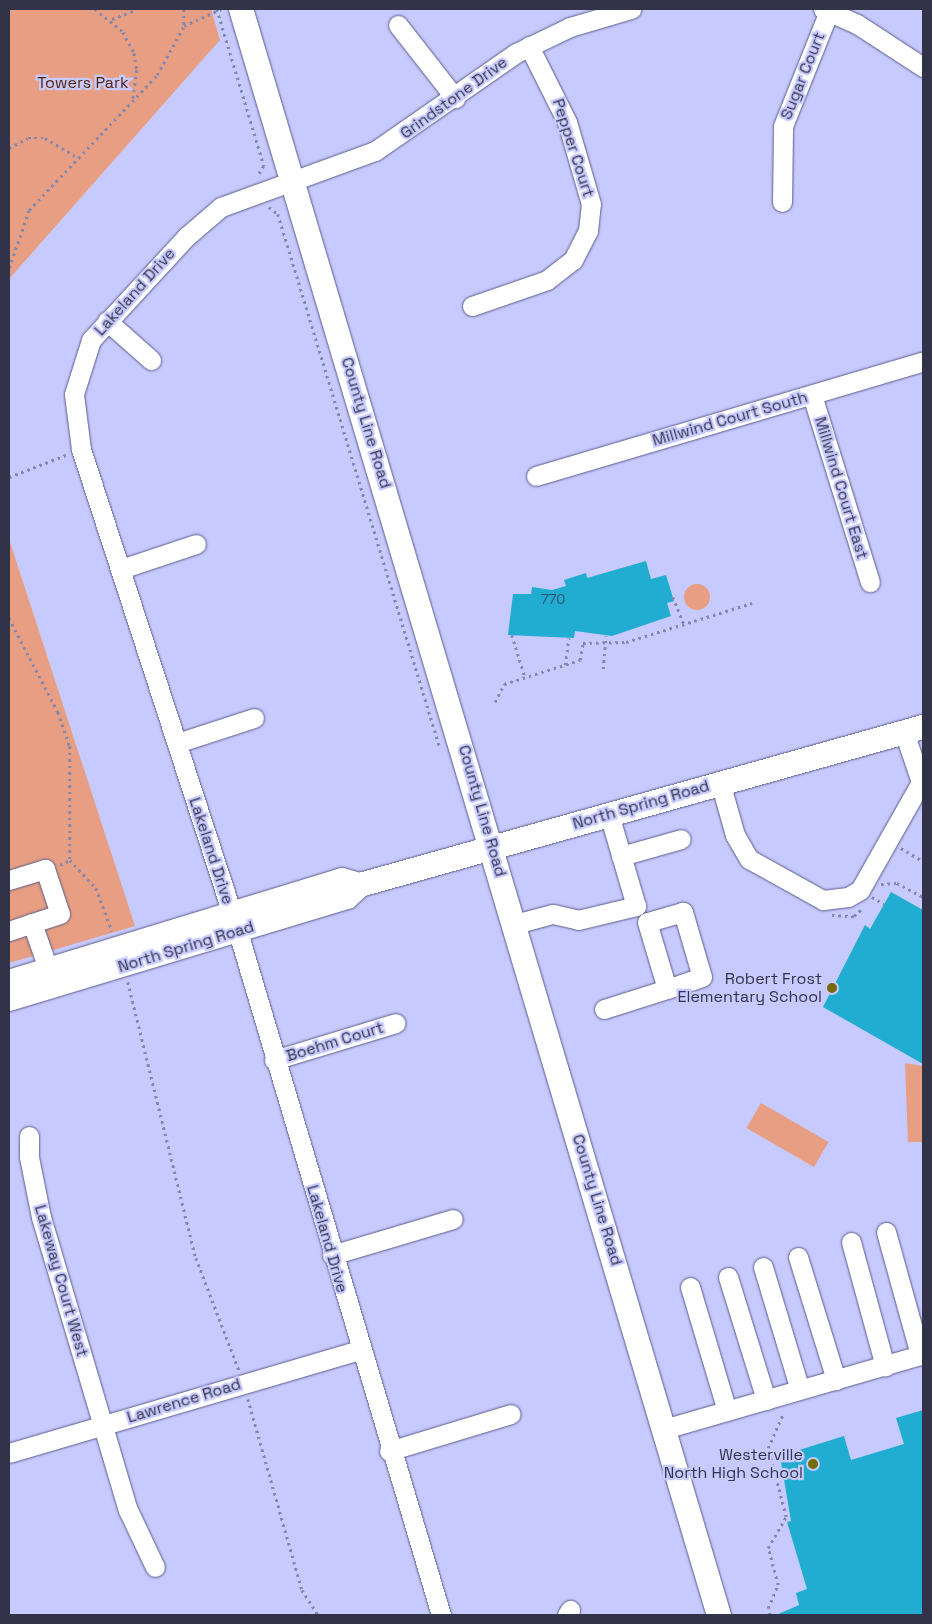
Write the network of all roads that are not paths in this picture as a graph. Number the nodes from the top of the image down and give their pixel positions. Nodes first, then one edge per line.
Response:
1 (225, 10) edge
2 (619, 10) edge
3 (826, 10) edge
4 (398, 25) dead end
5 (528, 46) junction
6 (923, 67) edge
7 (455, 98) junction
8 (292, 180) junction
9 (782, 202) dead end
10 (472, 306) dead end
11 (107, 321) junction
12 (151, 360) dead end
13 (923, 361) edge
14 (812, 395) junction
15 (536, 476) dead end
16 (196, 544) dead end
17 (121, 569) junction
18 (870, 582) dead end
19 (254, 718) dead end
20 (914, 729) edge
21 (177, 743) junction
22 (720, 782) junction
23 (922, 783) edge
24 (609, 814) junction
25 (681, 839) dead end
26 (493, 849) junction
27 (621, 856) junction
28 (9, 880) edge
29 (636, 906) junction
30 (647, 922) junction
31 (32, 923) junction
32 (235, 923) junction
33 (515, 924) junction
34 (9, 931) edge
35 (51, 978) junction
36 (9, 982) edge
37 (667, 989) junction
38 (9, 1000) edge
39 (604, 1009) dead end
40 (396, 1023) dead end
41 (274, 1060) junction
42 (29, 1136) dead end
43 (453, 1219) dead end
44 (886, 1232) dead end
45 (851, 1242) dead end
46 (332, 1255) junction
47 (798, 1257) dead end
48 (763, 1267) dead end
49 (728, 1276) dead end
50 (690, 1287) dead end
51 (359, 1350) junction
52 (922, 1355) edge
53 (885, 1366) junction
54 (836, 1380) junction
55 (800, 1390) junction
56 (766, 1400) junction
57 (727, 1411) junction
58 (510, 1414) dead end
59 (104, 1425) junction
60 (664, 1429) junction
61 (389, 1451) junction
62 (9, 1453) edge
63 (155, 1567) dead end
64 (441, 1615) edge
65 (719, 1615) edge

1 - 8 main road, County Line Road
2 - 5 street, Grindstone Drive
3 - 6 street
3 - 9 street, Sugar Court
4 - 7 street
5 - 7 street, Grindstone Drive
5 - 10 street, Pepper Court
7 - 8 street, Grindstone Drive
8 - 11 street, Lakeland Drive
8 - 26 main road, County Line Road
11 - 12 street
11 - 17 street, Lakeland Drive
13 - 14 street, Millwind Court South
14 - 15 street, Millwind Court South
14 - 18 street, Millwind Court East
16 - 17 street
17 - 21 street, Lakeland Drive
19 - 21 street
20 - 22 main road, North Spring Road
20 - 23 street
21 - 32 street, Lakeland Drive
22 - 23 street
22 - 24 main road, North Spring Road
24 - 26 main road, North Spring Road
24 - 27 street
25 - 27 street
26 - 32 main road, North Spring Road
26 - 33 main road, County Line Road
27 - 29 street
28 - 31 street
29 - 30 street
29 - 33 street
30 - 37 street
30 - 37 street
31 - 34 street
31 - 35 street
32 - 35 main road, North Spring Road
32 - 41 street, Lakeland Drive
33 - 60 main road, County Line Road
35 - 36 main road, North Spring Road
35 - 38 main road, North Spring Road
37 - 39 street
40 - 41 street, Boehm Court
41 - 46 street, Lakeland Drive
42 - 59 street, Lakeway Court West
43 - 46 street
44 - 52 street
45 - 53 street
46 - 51 street, Lakeland Drive
47 - 54 street
48 - 55 street
49 - 56 street
50 - 57 street
51 - 59 street, Lawrence Road
51 - 61 street, Lakeland Drive
52 - 53 street
53 - 54 street
54 - 55 street
55 - 56 street
56 - 57 street
57 - 60 street
58 - 61 street
59 - 62 street, Lawrence Road
59 - 63 street, Lakeway Court West
60 - 65 main road, County Line Road
61 - 64 street, Lakeland Drive

